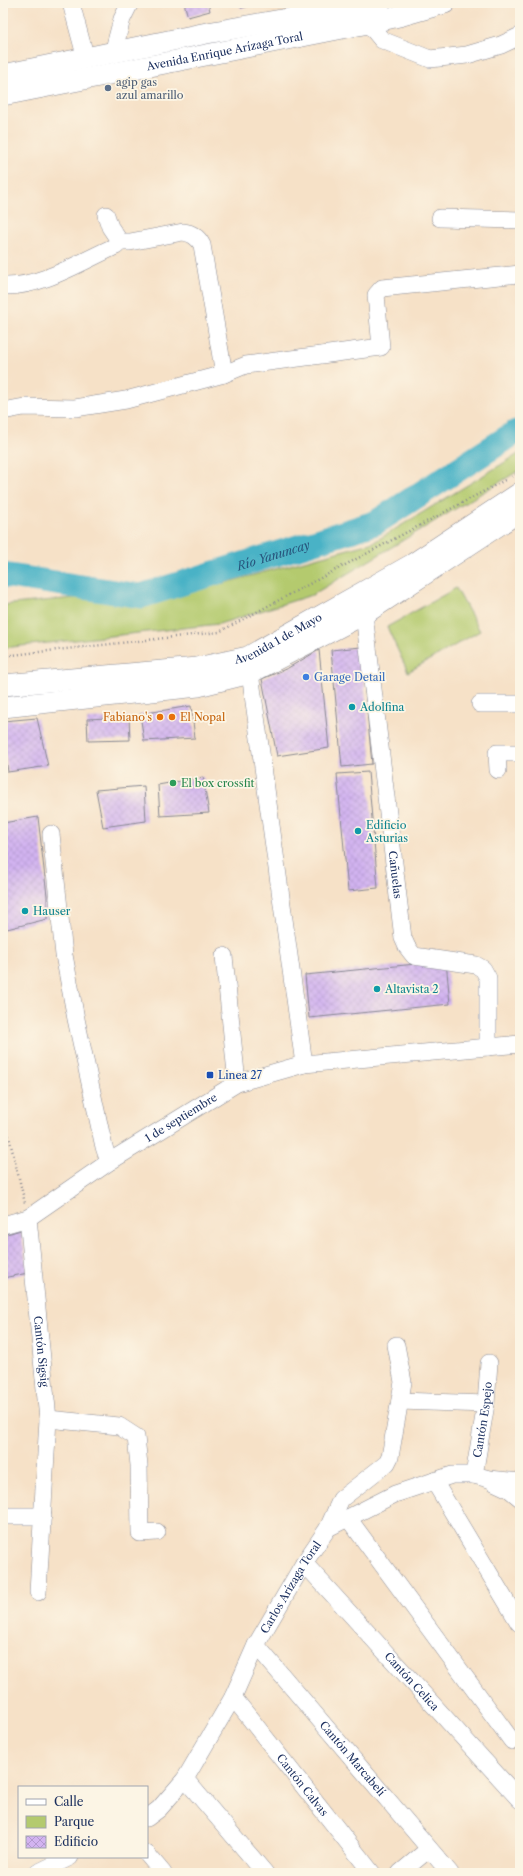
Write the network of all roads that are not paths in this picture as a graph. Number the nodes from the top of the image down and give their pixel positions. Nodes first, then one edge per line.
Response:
1 (71, 3) edge
2 (130, 3) edge
3 (380, 3) edge
4 (445, 3) edge
5 (368, 23) junction
6 (520, 36) edge
7 (113, 53) junction
8 (86, 59) junction
9 (3, 75) edge
10 (3, 94) edge
11 (106, 215) dead end
12 (440, 218) dead end
13 (520, 220) edge
14 (120, 242) junction
15 (520, 274) edge
16 (3, 286) edge
17 (224, 374) junction
18 (3, 411) edge
19 (520, 493) edge
20 (520, 511) edge
21 (361, 605) junction
22 (250, 673) junction
23 (3, 685) edge
24 (480, 704) dead end
25 (520, 704) edge
26 (3, 707) edge
27 (520, 753) edge
28 (498, 770) dead end
29 (51, 834) dead end
30 (224, 956) dead end
31 (520, 1044) edge
32 (488, 1046) junction
33 (304, 1064) junction
34 (237, 1083) junction
35 (109, 1162) junction
36 (28, 1218) junction
37 (3, 1225) edge
38 (396, 1345) dead end
39 (489, 1364) dead end
40 (400, 1401) junction
41 (486, 1404) junction
42 (48, 1419) junction
43 (482, 1477) junction
44 (434, 1481) junction
45 (520, 1482) edge
46 (520, 1498) edge
47 (3, 1516) edge
48 (43, 1516) junction
49 (348, 1518) junction
50 (328, 1528) junction
51 (157, 1532) dead end
52 (304, 1563) junction
53 (38, 1592) dead end
54 (518, 1623) dead end
55 (256, 1645) junction
56 (234, 1697) junction
57 (512, 1741) dead end
58 (185, 1779) junction
59 (520, 1800) edge
60 (148, 1817) edge
61 (429, 1849) junction
62 (148, 1855) edge
63 (68, 1858) edge
64 (38, 1873) edge
65 (163, 1873) edge
66 (265, 1873) edge
67 (372, 1873) edge
68 (400, 1873) edge
69 (450, 1873) edge

1 - 8 street
2 - 7 street
3 - 7 main road, Avenida Enrique Arízaga Toral
4 - 5 main road, Avenida Enrique Arízaga Toral
5 - 6 street
5 - 10 main road, Avenida Enrique Arízaga Toral
7 - 8 main road, Avenida Enrique Arízaga Toral
8 - 9 main road, Avenida Enrique Arízaga Toral
11 - 14 street
12 - 13 street
14 - 16 street
14 - 17 street
15 - 17 street
17 - 18 street
19 - 21 main road, Avenida 1 de Mayo
20 - 21 main road, Avenida 1 de Mayo
21 - 22 main road, Avenida 1 de Mayo
21 - 23 main road, Avenida 1 de Mayo
21 - 32 street, Cañuelas
22 - 26 main road, Avenida 1 de Mayo
22 - 33 street
24 - 25 street
27 - 28 street
29 - 35 street
30 - 34 street
31 - 32 street, 1 de septiembre
32 - 33 street, 1 de septiembre
33 - 34 street, 1 de septiembre
34 - 35 street, 1 de septiembre
35 - 36 street, 1 de septiembre
36 - 37 street, 1 de septiembre
36 - 42 street, Cantón Sigsig
38 - 40 street
39 - 41 street, Cantón Espejo
40 - 41 street
40 - 50 street
41 - 43 street, Cantón Espejo
42 - 48 street, Cantón Sigsig
42 - 51 street
43 - 44 street, Carlos Arízaga Toral
43 - 45 street, Carlos Arízaga Toral
43 - 46 street
44 - 49 street, Carlos Arízaga Toral
44 - 54 street
47 - 48 street
48 - 53 street, Cantón Sigsig
49 - 50 street, Carlos Arízaga Toral
49 - 57 street
50 - 52 street, Carlos Arízaga Toral
52 - 55 street, Carlos Arízaga Toral
52 - 59 street, Cantón Celica
55 - 56 street, Carlos Arízaga Toral
55 - 61 street, Cantón Marcabelí
56 - 58 street, Carlos Arízaga Toral
56 - 67 street, Cantón Calvas
58 - 60 street, Carlos Arízaga Toral
58 - 66 street
61 - 68 street
61 - 69 street, Cantón Marcabelí
62 - 65 street
63 - 64 street

